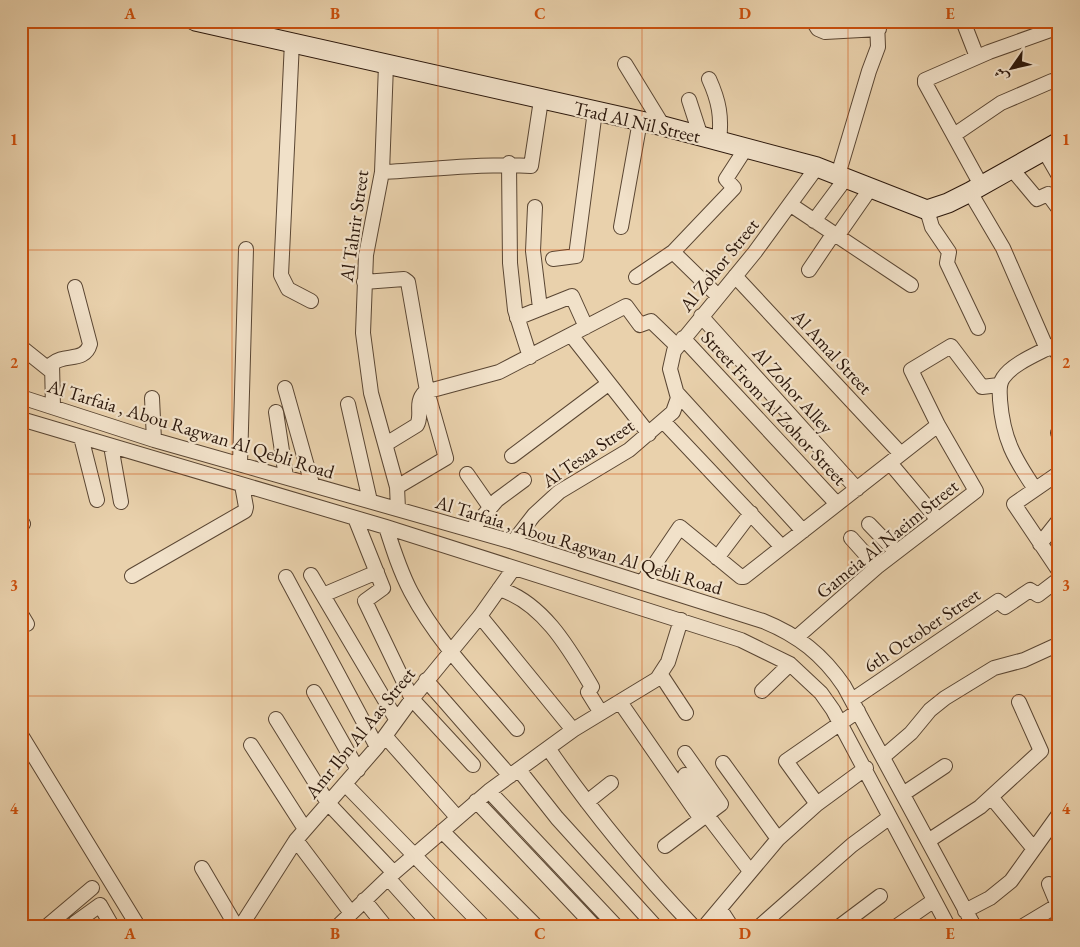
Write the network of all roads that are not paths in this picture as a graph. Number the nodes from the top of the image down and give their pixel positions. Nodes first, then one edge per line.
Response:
1 (195, 21) edge
2 (813, 21) edge
3 (963, 21) edge
4 (878, 25) edge
5 (1059, 27) edge
6 (292, 42) junction
7 (977, 57) junction
8 (386, 64) junction
9 (625, 64) dead end
10 (709, 79) dead end
11 (1052, 81) dead end
12 (541, 100) junction
13 (689, 100) dead end
14 (595, 111) junction
15 (640, 121) junction
16 (663, 126) junction
17 (954, 135) junction
18 (710, 139) junction
19 (1051, 146) edge
20 (746, 148) junction
21 (510, 164) junction
22 (817, 166) junction
23 (1011, 168) junction
24 (382, 172) junction
25 (842, 176) junction
26 (1059, 176) edge
27 (870, 189) junction
28 (976, 189) junction
29 (791, 205) junction
30 (535, 207) dead end
31 (1059, 209) edge
32 (927, 210) junction
33 (814, 221) junction
34 (622, 227) dead end
35 (836, 234) junction
36 (246, 250) dead end
37 (673, 252) junction
38 (553, 259) dead end
39 (808, 270) dead end
40 (735, 276) junction
41 (636, 277) dead end
42 (364, 282) junction
43 (911, 285) dead end
44 (75, 287) dead end
45 (718, 296) junction
46 (311, 301) dead end
47 (540, 308) junction
48 (701, 316) junction
49 (517, 318) junction
50 (586, 327) junction
51 (978, 328) dead end
52 (571, 334) junction
53 (680, 342) junction
54 (21, 348) edge
55 (1053, 352) edge
56 (530, 357) junction
57 (51, 371) junction
58 (608, 384) junction
59 (999, 385) junction
60 (285, 388) dead end
61 (427, 391) junction
62 (677, 393) junction
63 (21, 398) edge
64 (152, 398) dead end
65 (348, 404) dead end
66 (52, 407) junction
67 (276, 412) dead end
68 (21, 419) edge
69 (663, 421) junction
70 (938, 425) junction
71 (649, 434) junction
72 (81, 437) junction
73 (154, 440) junction
74 (386, 444) junction
75 (111, 446) junction
76 (512, 456) dead end
77 (895, 458) junction
78 (240, 464) junction
79 (1059, 473) edge
80 (468, 474) dead end
81 (286, 477) junction
82 (524, 480) dead end
83 (312, 484) junction
84 (242, 485) junction
85 (397, 487) junction
86 (857, 489) junction
87 (1035, 489) junction
88 (97, 500) dead end
89 (370, 501) junction
90 (121, 502) dead end
91 (838, 504) junction
92 (490, 507) junction
93 (398, 509) junction
94 (751, 513) junction
95 (355, 518) junction
96 (938, 520) junction
97 (1059, 520) edge
98 (870, 524) dead end
99 (386, 527) junction
100 (471, 530) junction
101 (803, 531) junction
102 (851, 538) dead end
103 (513, 542) junction
104 (1040, 544) junction
105 (782, 547) junction
106 (896, 552) junction
107 (717, 558) junction
108 (877, 567) junction
109 (514, 568) junction
110 (1058, 571) edge
111 (377, 572) junction
112 (311, 575) dead end
113 (132, 576) dead end
114 (286, 576) dead end
115 (642, 583) junction
116 (499, 589) junction
117 (323, 595) junction
118 (480, 616) junction
119 (680, 620) junction
120 (797, 638) junction
121 (1059, 644) edge
122 (450, 652) junction
123 (790, 664) junction
124 (661, 675) junction
125 (426, 680) junction
126 (762, 691) dead end
127 (314, 692) dead end
128 (412, 698) junction
129 (620, 702) junction
130 (1019, 702) dead end
131 (855, 705) junction
132 (601, 712) junction
133 (686, 712) dead end
134 (276, 719) dead end
135 (396, 719) junction
136 (840, 723) junction
137 (517, 729) dead end
138 (573, 730) junction
139 (21, 735) edge
140 (381, 741) junction
141 (251, 745) dead end
142 (548, 748) junction
143 (686, 753) dead end
144 (883, 757) junction
145 (723, 763) dead end
146 (473, 765) dead end
147 (945, 766) dead end
148 (866, 768) junction
149 (358, 770) junction
150 (515, 773) junction
151 (685, 775) dead end
152 (611, 782) dead end
153 (345, 784) junction
154 (489, 791) junction
155 (903, 794) junction
156 (992, 798) junction
157 (476, 801) junction
158 (587, 802) junction
159 (328, 803) junction
160 (817, 804) junction
161 (1059, 814) edge
162 (706, 815) junction
163 (457, 817) junction
164 (890, 817) junction
165 (442, 831) junction
166 (300, 835) junction
167 (778, 839) junction
168 (928, 841) junction
169 (665, 846) dead end
170 (1034, 849) junction
171 (414, 856) junction
172 (202, 868) dead end
173 (750, 871) junction
174 (391, 876) junction
175 (1050, 884) dead end
176 (92, 888) dead end
177 (880, 896) dead end
178 (364, 900) junction
179 (933, 901) junction
180 (1058, 906) edge
181 (720, 909) junction
182 (65, 911) junction
183 (965, 911) junction
184 (351, 913) junction
185 (76, 924) edge
186 (703, 925) edge
187 (47, 926) edge
188 (112, 926) edge
189 (138, 926) edge
190 (236, 926) edge
191 (241, 926) edge
192 (338, 926) edge
193 (384, 926) edge
194 (431, 926) edge
195 (483, 926) edge
196 (536, 926) edge
197 (594, 926) edge
198 (616, 926) edge
199 (654, 926) edge
200 (731, 926) edge
201 (760, 926) edge
202 (840, 926) edge
203 (897, 926) edge
204 (948, 926) edge
205 (974, 926) edge
206 (1024, 926) edge

1 - 6 street, Trad Al Nil Street
2 - 4 street
3 - 7 street
4 - 25 street
5 - 7 street
6 - 8 street, Trad Al Nil Street
6 - 46 street
7 - 17 street
8 - 12 street, Trad Al Nil Street
8 - 24 street, Al Tahrir Street
9 - 16 street
10 - 18 street
11 - 17 street
12 - 14 street, Trad Al Nil Street
12 - 21 street
13 - 18 street
14 - 15 street, Trad Al Nil Street
14 - 38 street
15 - 16 street, Trad Al Nil Street
15 - 34 street
16 - 18 street, Trad Al Nil Street
17 - 28 street
18 - 20 street, Trad Al Nil Street
19 - 23 street
19 - 26 street
20 - 22 street, Trad Al Nil Street
20 - 37 street
21 - 24 street
21 - 49 street
22 - 25 street, Trad Al Nil Street
22 - 29 street, Al Zohor Street
23 - 28 street
23 - 31 street
24 - 42 street, Al Tahrir Street
25 - 27 street, Trad Al Nil Street
25 - 33 street
27 - 32 street, Trad Al Nil Street
27 - 35 street
28 - 32 street
28 - 55 street
29 - 33 street
29 - 40 street, Al Zohor Street
30 - 47 street
32 - 51 street
33 - 35 street
35 - 39 street
35 - 43 street
36 - 78 street
37 - 41 street
37 - 45 street
40 - 45 street, Al Zohor Street
40 - 77 street, Al Amal Street
42 - 61 street
42 - 74 street, Al Tahrir Street
44 - 57 street
45 - 48 street, Al Zohor Street
47 - 49 street
47 - 50 street
48 - 53 street, Al Zohor Street
48 - 86 street, Al Zohor Alley
49 - 56 street
50 - 52 street
50 - 53 street, Street From Al Zohor Street
52 - 56 street
52 - 58 street
53 - 62 street, Al Zohor Street
53 - 91 street, Street From Al Zohor Street
54 - 57 street
55 - 59 street
56 - 61 street
57 - 66 street
58 - 71 street
58 - 76 street
59 - 70 street, Gameia Al Naeim Street
59 - 87 street
60 - 83 street
61 - 74 street
61 - 85 street
62 - 69 street, Al Tesaa Street
62 - 101 street
63 - 66 street, Al Tarfaia , Abou Ragwan Al Qebli Road
64 - 73 street
65 - 89 street
66 - 73 street, Al Tarfaia , Abou Ragwan Al Qebli Road
67 - 81 street
68 - 72 street, Al Tarfaia , Abou Ragwan Al Qebli Road
69 - 71 street, Al Tesaa Street
69 - 94 street
70 - 77 street
70 - 96 street, Gameia Al Naeim Street
71 - 103 street, Al Tesaa Street
72 - 75 street, Al Tarfaia , Abou Ragwan Al Qebli Road
72 - 88 street
73 - 78 street, Al Tarfaia , Abou Ragwan Al Qebli Road
74 - 85 street, Al Tahrir Street
75 - 84 street, Al Tarfaia , Abou Ragwan Al Qebli Road
75 - 90 street
77 - 86 street
77 - 96 street, Al Amal Street
78 - 81 street, Al Tarfaia , Abou Ragwan Al Qebli Road
79 - 87 street
80 - 92 street
81 - 83 street, Al Tarfaia , Abou Ragwan Al Qebli Road
82 - 92 street
83 - 89 street, Al Tarfaia , Abou Ragwan Al Qebli Road
84 - 95 street, Al Tarfaia , Abou Ragwan Al Qebli Road
84 - 113 street
85 - 93 street, Al Tahrir Street
86 - 91 street
87 - 104 street
89 - 93 street, Al Tarfaia , Abou Ragwan Al Qebli Road
91 - 101 street
92 - 100 street
93 - 100 street, Al Tarfaia , Abou Ragwan Al Qebli Road
94 - 105 street
94 - 107 street
95 - 99 street, Al Tarfaia , Abou Ragwan Al Qebli Road
95 - 111 street
96 - 106 street, Gameia Al Naeim Street
97 - 104 street
98 - 106 street
99 - 109 street, Al Tarfaia , Abou Ragwan Al Qebli Road
99 - 122 street
100 - 103 street, Al Tarfaia , Abou Ragwan Al Qebli Road
101 - 105 street
102 - 108 street
103 - 115 street, Al Tarfaia , Abou Ragwan Al Qebli Road
104 - 110 street
105 - 107 street
106 - 108 street, Gameia Al Naeim Street
107 - 115 street
108 - 120 street, Gameia Al Naeim Street
109 - 116 street, Amr Ibn Al Aas Street
109 - 119 street, Al Tarfaia , Abou Ragwan Al Qebli Road
110 - 131 street, 6th October Street
111 - 117 street
111 - 128 street
112 - 117 street
114 - 140 street
115 - 120 street, Al Tarfaia , Abou Ragwan Al Qebli Road
116 - 118 street, Amr Ibn Al Aas Street
116 - 132 street
117 - 135 street
118 - 122 street, Amr Ibn Al Aas Street
118 - 138 street
119 - 123 street, Al Tarfaia , Abou Ragwan Al Qebli Road
119 - 124 street
120 - 131 street, Al Tarfaia , Abou Ragwan Al Qebli Road
121 - 144 street
122 - 125 street, Amr Ibn Al Aas Street
122 - 137 street
123 - 126 street
123 - 136 street, Al Tarfaia , Abou Ragwan Al Qebli Road
124 - 129 street
124 - 133 street
125 - 128 street, Amr Ibn Al Aas Street
125 - 150 street
127 - 149 street
128 - 135 street, Amr Ibn Al Aas Street
128 - 146 street
129 - 132 street
129 - 162 street
130 - 156 street
131 - 136 street
131 - 144 street, Al Tarfaia , Abou Ragwan Al Qebli Road
132 - 138 street
134 - 159 street
135 - 140 street, Amr Ibn Al Aas Street
136 - 148 street, Al Tarfaia , Abou Ragwan Al Qebli Road
136 - 160 street
138 - 142 street
139 - 189 street
140 - 149 street, Amr Ibn Al Aas Street
140 - 163 street
141 - 166 street
142 - 150 street
142 - 158 street
143 - 162 street
144 - 155 street, Al Tarfaia , Abou Ragwan Al Qebli Road
145 - 167 street
147 - 155 street
148 - 160 street
148 - 164 street, Al Tarfaia , Abou Ragwan Al Qebli Road
149 - 153 street, Amr Ibn Al Aas Street
150 - 154 street
150 - 199 street
151 - 162 street
152 - 158 street
153 - 159 street, Amr Ibn Al Aas Street
153 - 171 street
154 - 157 street
154 - 198 street
155 - 168 street, Al Tarfaia , Abou Ragwan Al Qebli Road
156 - 168 street
156 - 170 street
157 - 163 street
157 - 197 street
158 - 186 street
159 - 166 street, Amr Ibn Al Aas Street
159 - 174 street
160 - 167 street
161 - 170 street
162 - 169 street
162 - 173 street
163 - 165 street
164 - 179 street, Al Tarfaia , Abou Ragwan Al Qebli Road
164 - 201 street
165 - 171 street
165 - 196 street
166 - 184 street
166 - 191 street, Amr Ibn Al Aas Street
167 - 173 street
168 - 183 street, Al Tarfaia , Abou Ragwan Al Qebli Road
170 - 183 street
171 - 174 street
171 - 195 street
172 - 190 street
173 - 181 street
174 - 178 street
174 - 194 street
175 - 180 street
176 - 182 street
177 - 202 street
178 - 184 street
178 - 193 street
179 - 203 street
179 - 204 street, Al Tarfaia , Abou Ragwan Al Qebli Road
180 - 206 street
181 - 186 street
181 - 200 street
182 - 185 street
182 - 187 street
183 - 205 street, Al Tarfaia , Abou Ragwan Al Qebli Road
184 - 192 street
185 - 188 street

